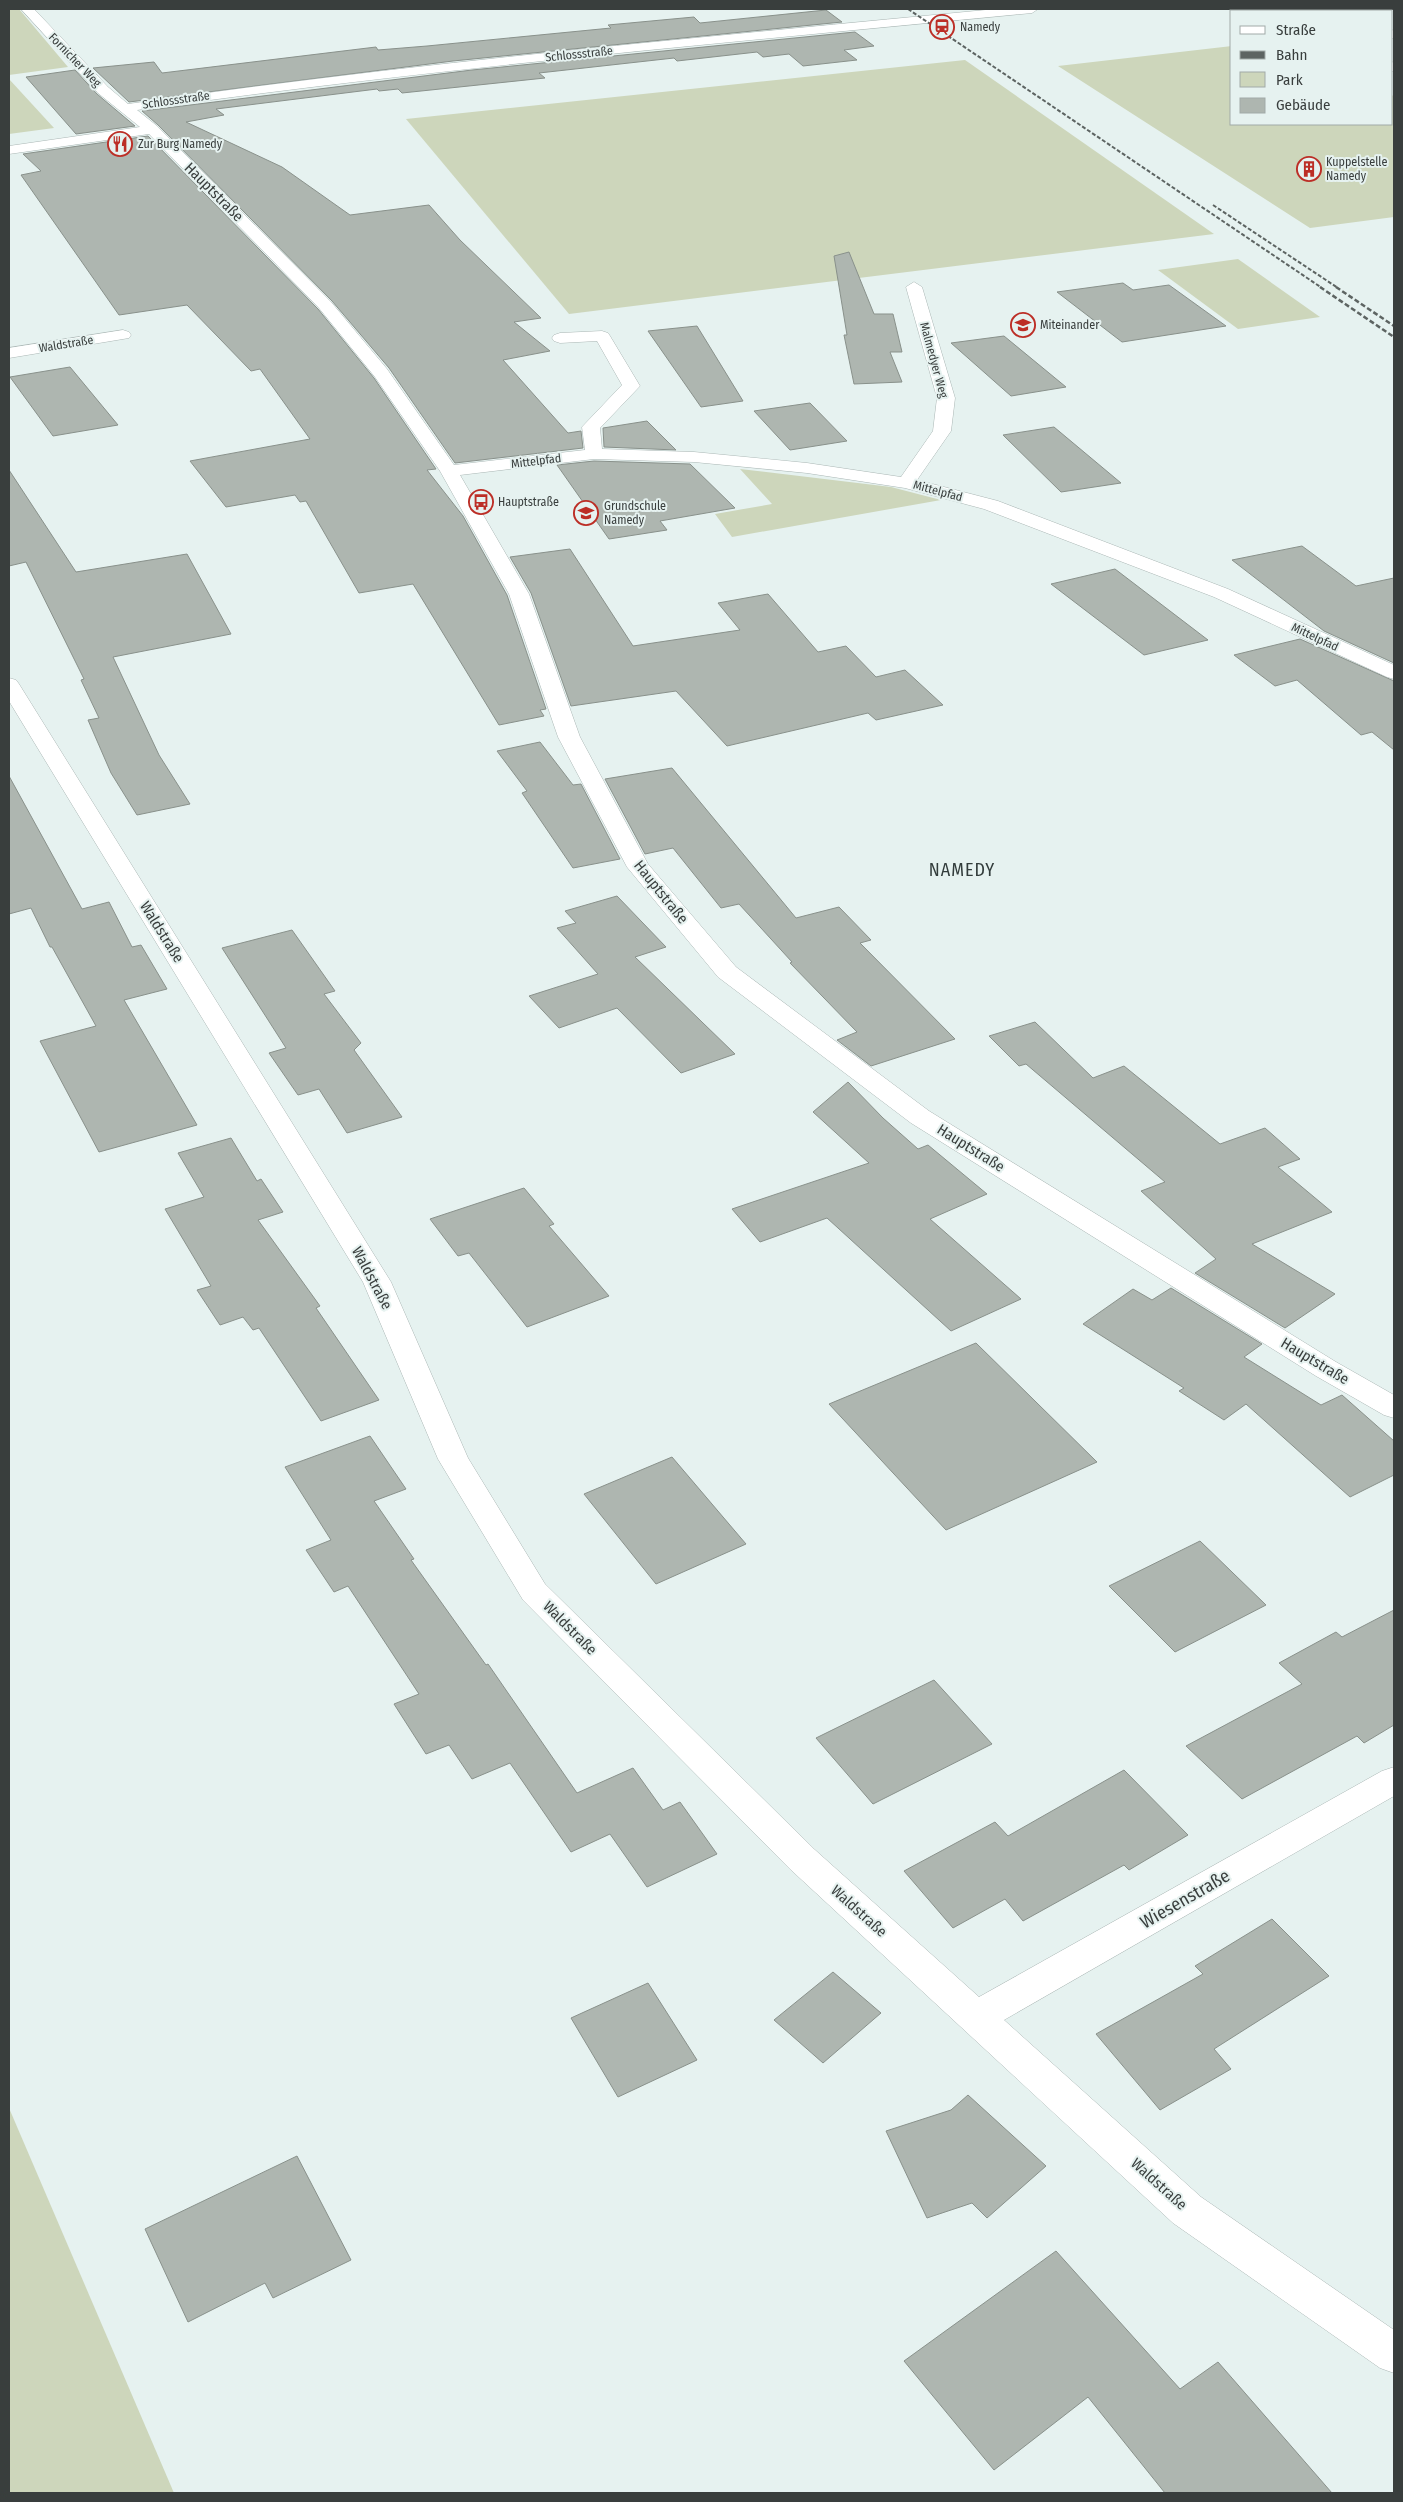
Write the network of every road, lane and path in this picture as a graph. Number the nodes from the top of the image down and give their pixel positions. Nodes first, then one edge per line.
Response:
1 (27, 9) edge
2 (1032, 9) edge
3 (126, 108) junction
4 (152, 129) junction
5 (9, 150) edge
6 (914, 287) dead end
7 (122, 335) dead end
8 (560, 338) dead end
9 (9, 353) edge
10 (594, 454) junction
11 (449, 472) junction
12 (906, 483) junction
13 (1394, 674) edge
14 (9, 684) edge
15 (1394, 1408) edge
16 (1394, 1780) edge
17 (976, 2017) junction
18 (1394, 2354) edge

1 - 3 main road, Fornicher Weg
2 - 3 main road, Schlossstraße
3 - 4 main road, Hauptstraße
4 - 5 main road, Schlossstraße
4 - 11 main road, Hauptstraße
6 - 12 main road, Malmedyer Weg
7 - 9 main road, Waldstraße
8 - 10 main road
10 - 11 main road, Mittelpfad
10 - 12 main road, Mittelpfad
11 - 15 main road, Hauptstraße
12 - 13 main road, Mittelpfad
14 - 17 main road, Waldstraße
16 - 17 main road, Wiesenstraße
17 - 18 main road, Waldstraße

